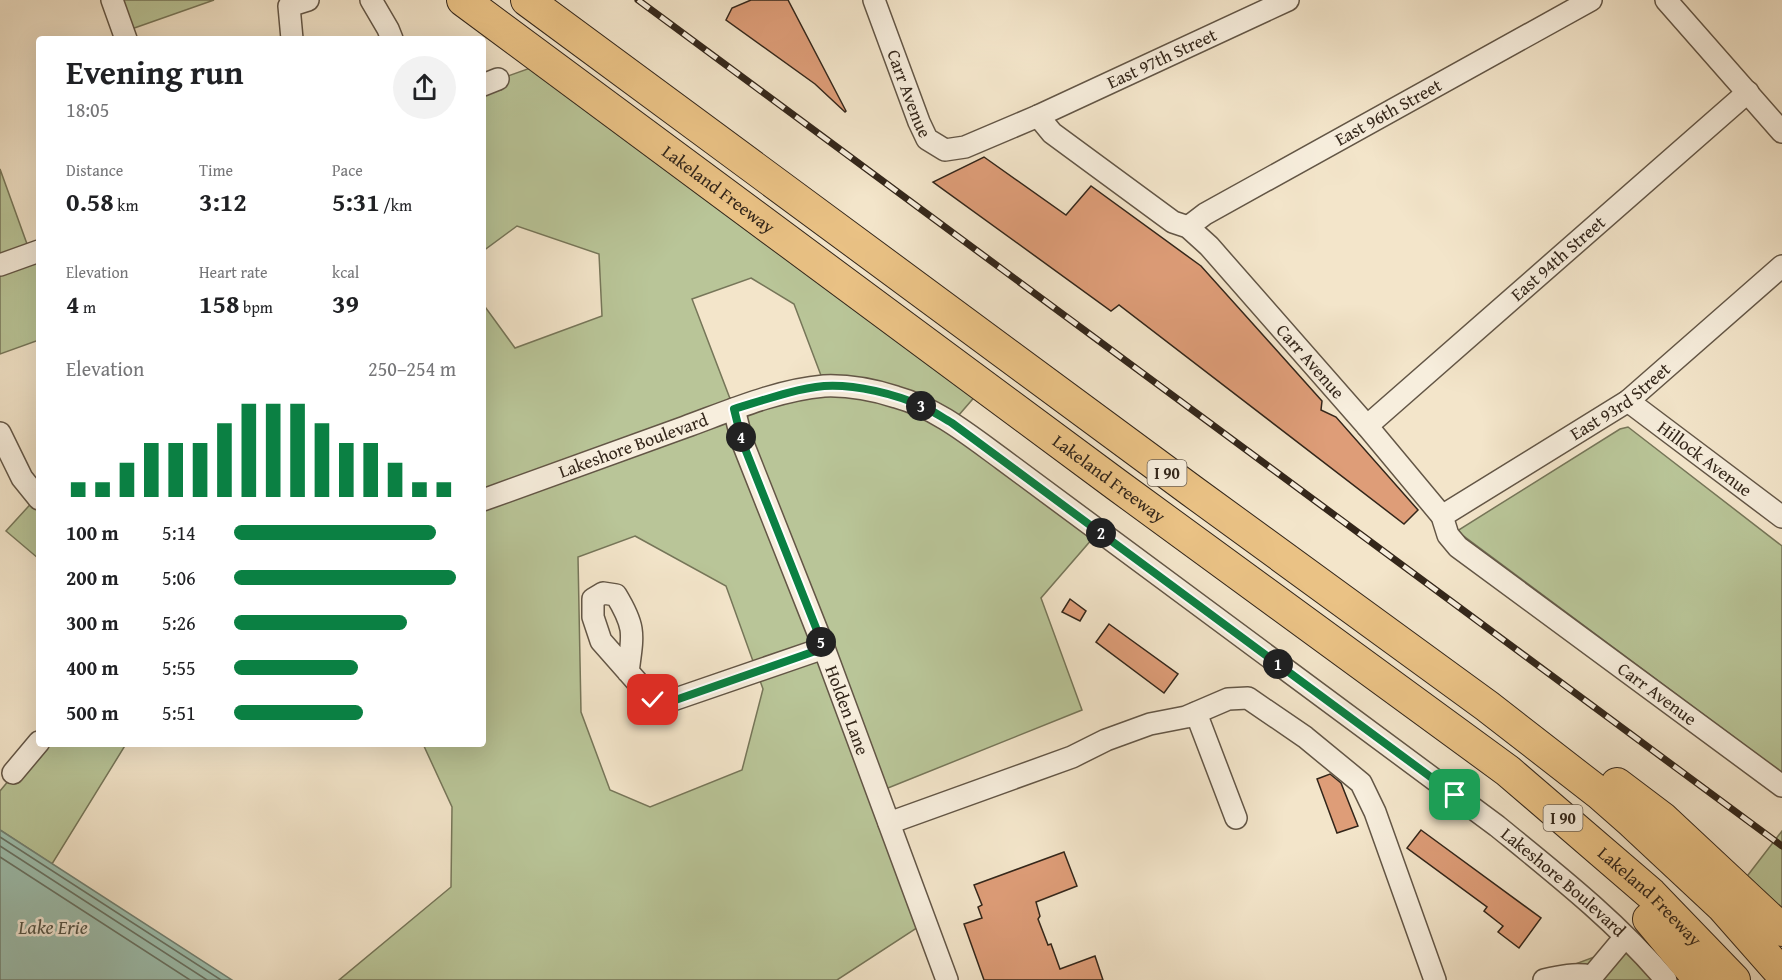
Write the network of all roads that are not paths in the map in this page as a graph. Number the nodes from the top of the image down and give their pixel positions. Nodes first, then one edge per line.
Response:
1 (112, 0) edge
2 (308, 0) edge
3 (370, 0) edge
4 (463, 0) edge
5 (527, 0) edge
6 (874, 0) edge
7 (1287, 0) edge
8 (1591, 0) edge
9 (1666, 0) edge
10 (125, 36) edge
11 (292, 36) edge
12 (391, 36) edge
13 (1748, 92) junction
14 (1038, 116) junction
15 (1782, 132) edge
16 (1188, 227) junction
17 (36, 252) edge
18 (0, 265) edge
19 (1782, 266) edge
20 (1628, 401) junction
21 (734, 409) junction
22 (1367, 426) junction
23 (0, 433) edge
24 (36, 495) edge
25 (486, 499) edge
26 (1778, 508) edge
27 (1442, 516) junction
28 (824, 648) junction
29 (628, 672) dead end
30 (1376, 674) junction
31 (1487, 706) junction
32 (1196, 713) junction
33 (36, 746) edge
34 (13, 773) dead end
35 (1782, 786) edge
36 (1236, 818) dead end
37 (890, 823) junction
38 (1782, 930) edge
39 (1625, 937) junction
40 (1782, 974) edge
41 (1590, 978) edge
42 (947, 980) edge
43 (1435, 980) edge
44 (1544, 980) edge
45 (1666, 980) edge
46 (1700, 980) edge
47 (1734, 980) edge

1 - 10 street
2 - 11 street
3 - 12 street
4 - 30 highway, Lakeland Freeway / I 90
5 - 31 highway, I 90
6 - 14 street, Carr Avenue
7 - 14 street, East 97th Street
8 - 16 street, East 96th Street
9 - 13 street
13 - 15 street
13 - 22 street, East 94th Street
14 - 16 street, Carr Avenue
16 - 22 street, Carr Avenue
17 - 18 street
19 - 20 street, East 93rd Street
20 - 26 street, Hillock Avenue
20 - 27 street, East 93rd Street
21 - 25 street, Lakeshore Boulevard
21 - 28 street, Holden Lane
21 - 39 street, Lakeshore Boulevard
22 - 27 street, Carr Avenue
23 - 24 street
27 - 35 street, Carr Avenue
28 - 29 street
28 - 37 street, Holden Lane
30 - 46 highway
30 - 47 highway, Lakeland Freeway / I 90
31 - 38 highway
31 - 40 highway, I 90
32 - 36 street
32 - 37 street
32 - 43 street
33 - 34 street
37 - 42 street, Holden Lane
39 - 41 street
39 - 45 street, Lakeshore Boulevard
41 - 44 street

